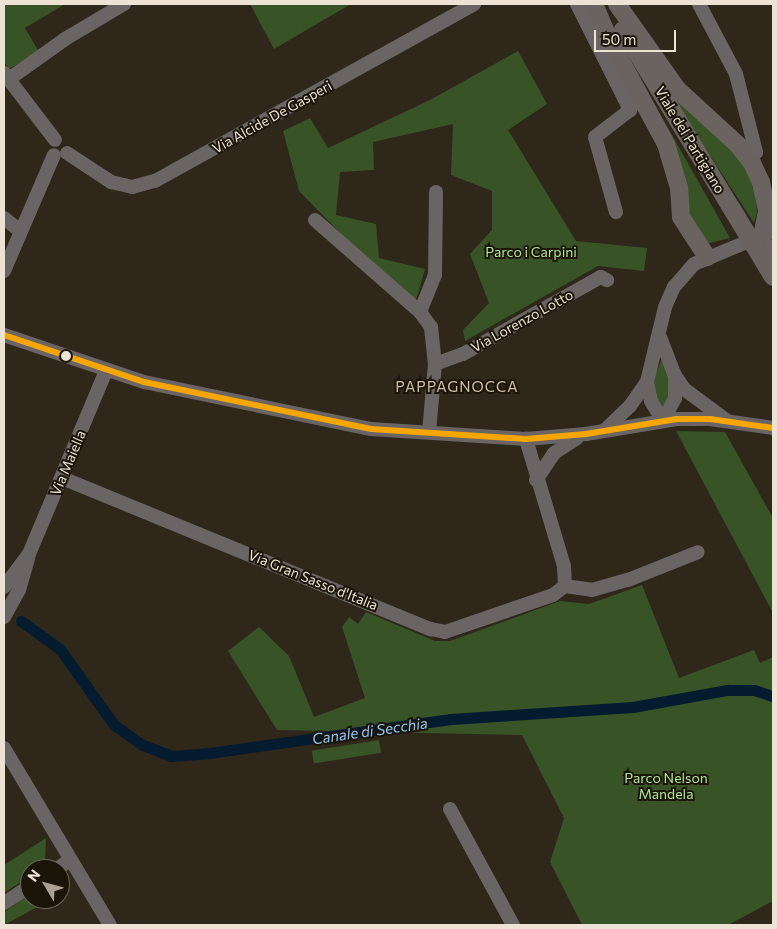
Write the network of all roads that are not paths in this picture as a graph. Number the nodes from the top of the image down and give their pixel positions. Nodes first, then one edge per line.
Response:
1 (124, 4) edge
2 (474, 4) edge
3 (577, 4) edge
4 (594, 4) edge
5 (606, 4) edge
6 (617, 4) edge
7 (699, 4) edge
8 (6, 76) edge
9 (756, 152) dead end
10 (61, 154) junction
11 (436, 192) dead end
12 (769, 203) edge
13 (616, 212) dead end
14 (4, 218) edge
15 (316, 220) dead end
16 (20, 231) junction
17 (768, 234) edge
18 (773, 256) edge
19 (707, 258) junction
20 (4, 271) edge
21 (773, 277) edge
22 (607, 280) dead end
23 (420, 312) junction
24 (4, 335) edge
25 (660, 337) junction
26 (435, 364) junction
27 (106, 371) junction
28 (674, 374) junction
29 (647, 382) junction
30 (663, 420) junction
31 (729, 422) junction
32 (773, 428) edge
33 (605, 430) junction
34 (429, 432) junction
35 (586, 434) junction
36 (526, 439) junction
37 (62, 478) junction
38 (536, 480) junction
39 (698, 552) dead end
40 (29, 554) junction
41 (565, 586) junction
42 (4, 587) edge
43 (4, 617) edge
44 (4, 748) edge
45 (450, 809) dead end
46 (69, 859) edge
47 (70, 860) edge
48 (20, 893) edge
49 (4, 904) edge
50 (110, 925) edge
51 (513, 925) edge

1 - 8 street
2 - 10 street, Via Alcide De Gasperi
3 - 13 street
4 - 19 main road
5 - 21 main road, Viale del Partigiano, bridge
6 - 12 main road
7 - 9 street
8 - 10 street, Via Alcide De Gasperi
10 - 16 street
11 - 23 street
12 - 17 main road
14 - 16 street
15 - 23 street
16 - 20 street
17 - 18 street
17 - 19 street
19 - 25 street
22 - 26 street, Via Lorenzo Lotto
23 - 26 street
24 - 27 street
25 - 28 street
25 - 29 street
26 - 34 street
27 - 34 street
27 - 37 street, Via Maiella
28 - 30 street
28 - 31 street
29 - 30 street
29 - 33 street
30 - 31 street
30 - 33 street
31 - 32 street
33 - 35 street
34 - 36 street
35 - 36 street
35 - 38 street
36 - 38 street
37 - 40 street, Via Maiella
37 - 41 street, Via Gran Sasso d'Italia
38 - 41 street
39 - 41 street
40 - 42 street, Via Maiella
40 - 43 street, Via Maiella
44 - 46 street
45 - 51 street
47 - 50 street
48 - 49 street

